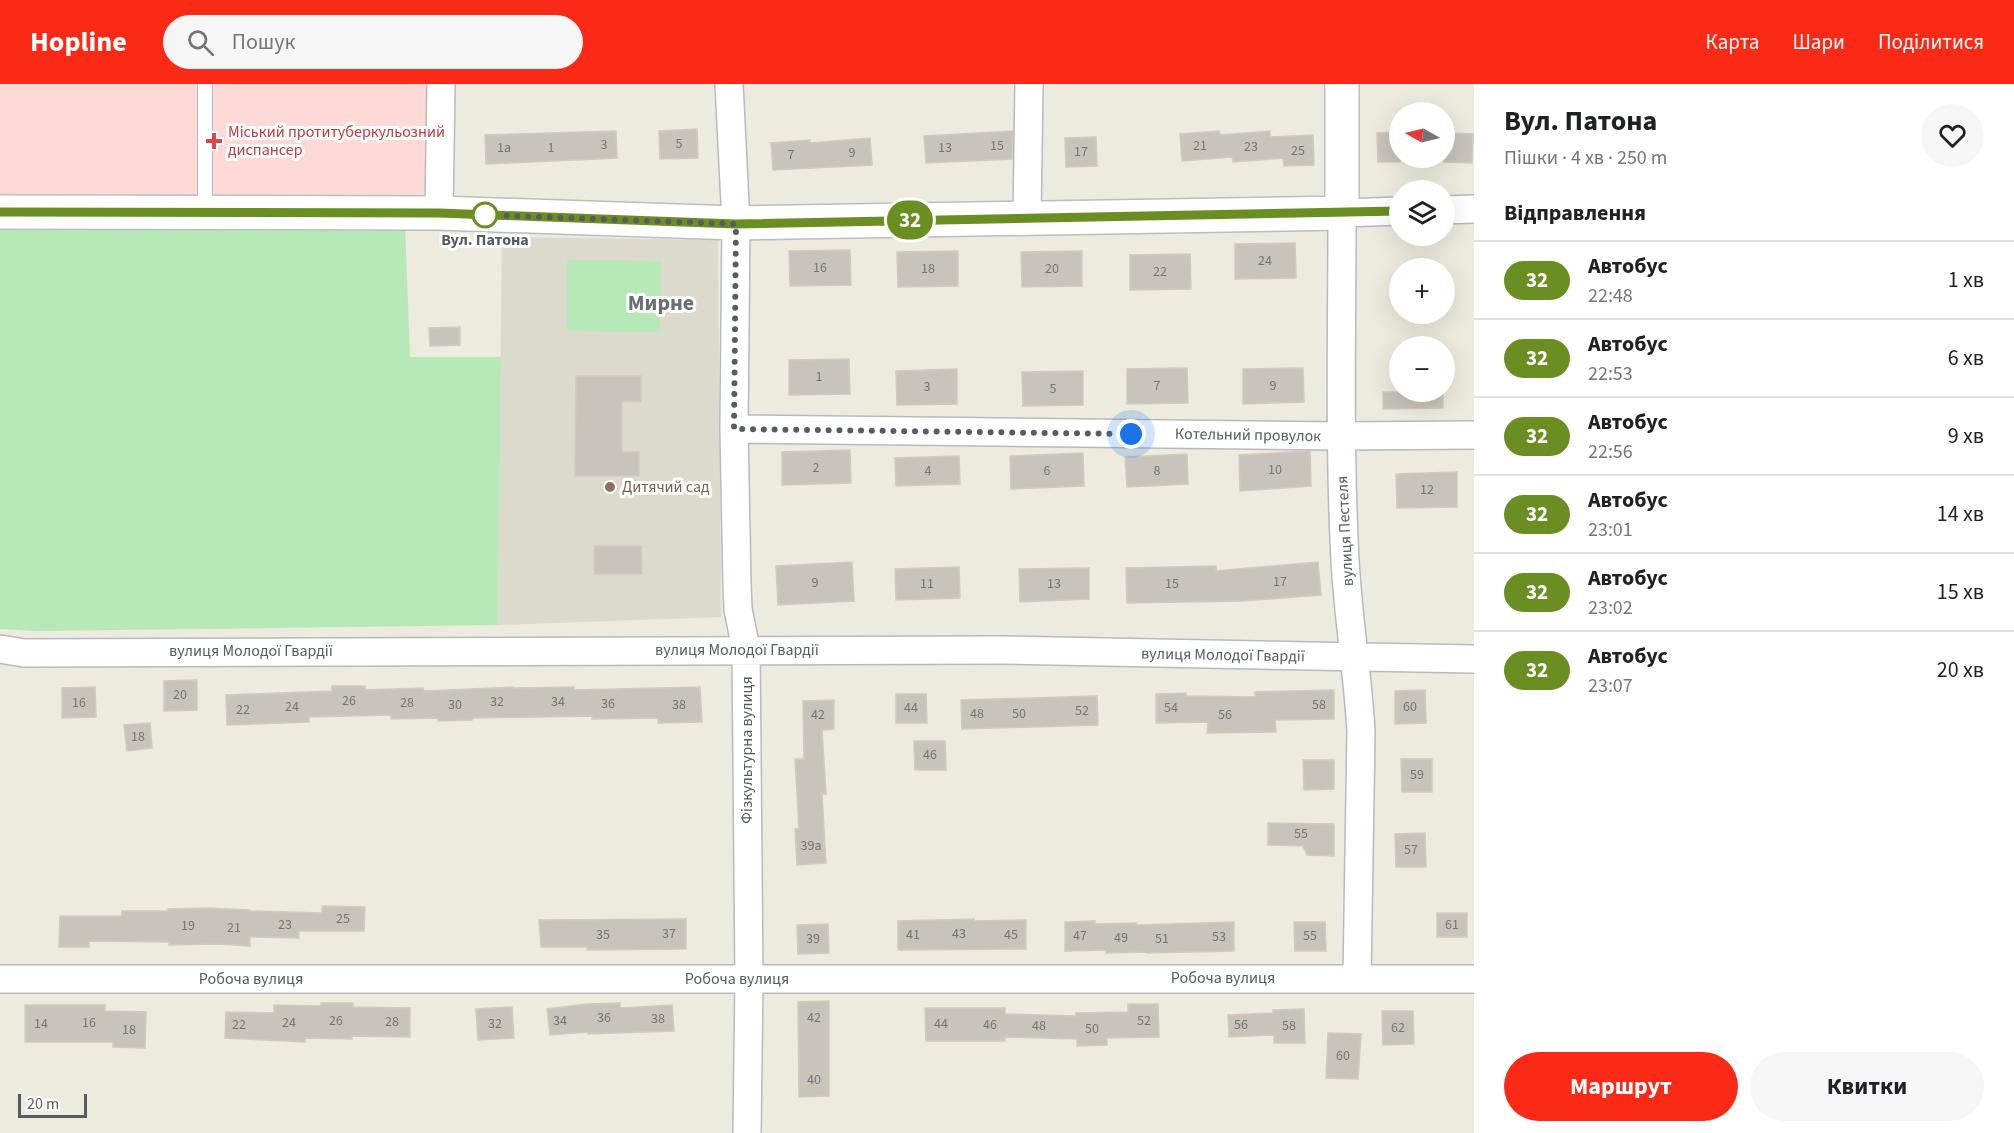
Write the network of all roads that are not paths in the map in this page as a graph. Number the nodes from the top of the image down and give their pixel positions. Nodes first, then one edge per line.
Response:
1 (205, 84) edge
2 (441, 84) edge
3 (729, 84) edge
4 (1029, 84) edge
5 (1342, 84) edge
6 (1474, 209) edge
7 (1455, 210) edge
8 (1389, 211) edge
9 (0, 212) edge
10 (205, 213) junction
11 (439, 213) junction
12 (1342, 213) junction
13 (1027, 218) junction
14 (736, 224) junction
15 (734, 429) junction
16 (1474, 435) edge
17 (1341, 436) junction
18 (0, 649) edge
19 (746, 649) junction
20 (1355, 658) junction
21 (1474, 659) edge
22 (1357, 978) junction
23 (0, 979) edge
24 (749, 979) junction
25 (1474, 979) edge
26 (747, 1133) edge

1 - 10 lane
2 - 11 street
3 - 14 street, Фізкультурна вулиця
4 - 13 street
5 - 12 street, вулиця Пестеля
6 - 7 street
8 - 12 street
9 - 10 street
10 - 11 street
11 - 14 street
12 - 13 street
12 - 17 street, вулиця Пестеля
13 - 14 street
14 - 15 street, Фізкультурна вулиця
15 - 17 street, Котельний провулок
15 - 19 street, Фізкультурна вулиця
16 - 17 street, Котельний провулок
17 - 20 street, вулиця Пестеля
18 - 19 street, вулиця Молодої Гвардії
19 - 20 street, вулиця Молодої Гвардії
19 - 24 street, Фізкультурна вулиця
20 - 21 street, вулиця Молодої Гвардії
20 - 22 street, вулиця Пестеля
22 - 24 street, Робоча вулиця
22 - 25 street, Робоча вулиця
23 - 24 street, Робоча вулиця
24 - 26 street, Фізкультурна вулиця

